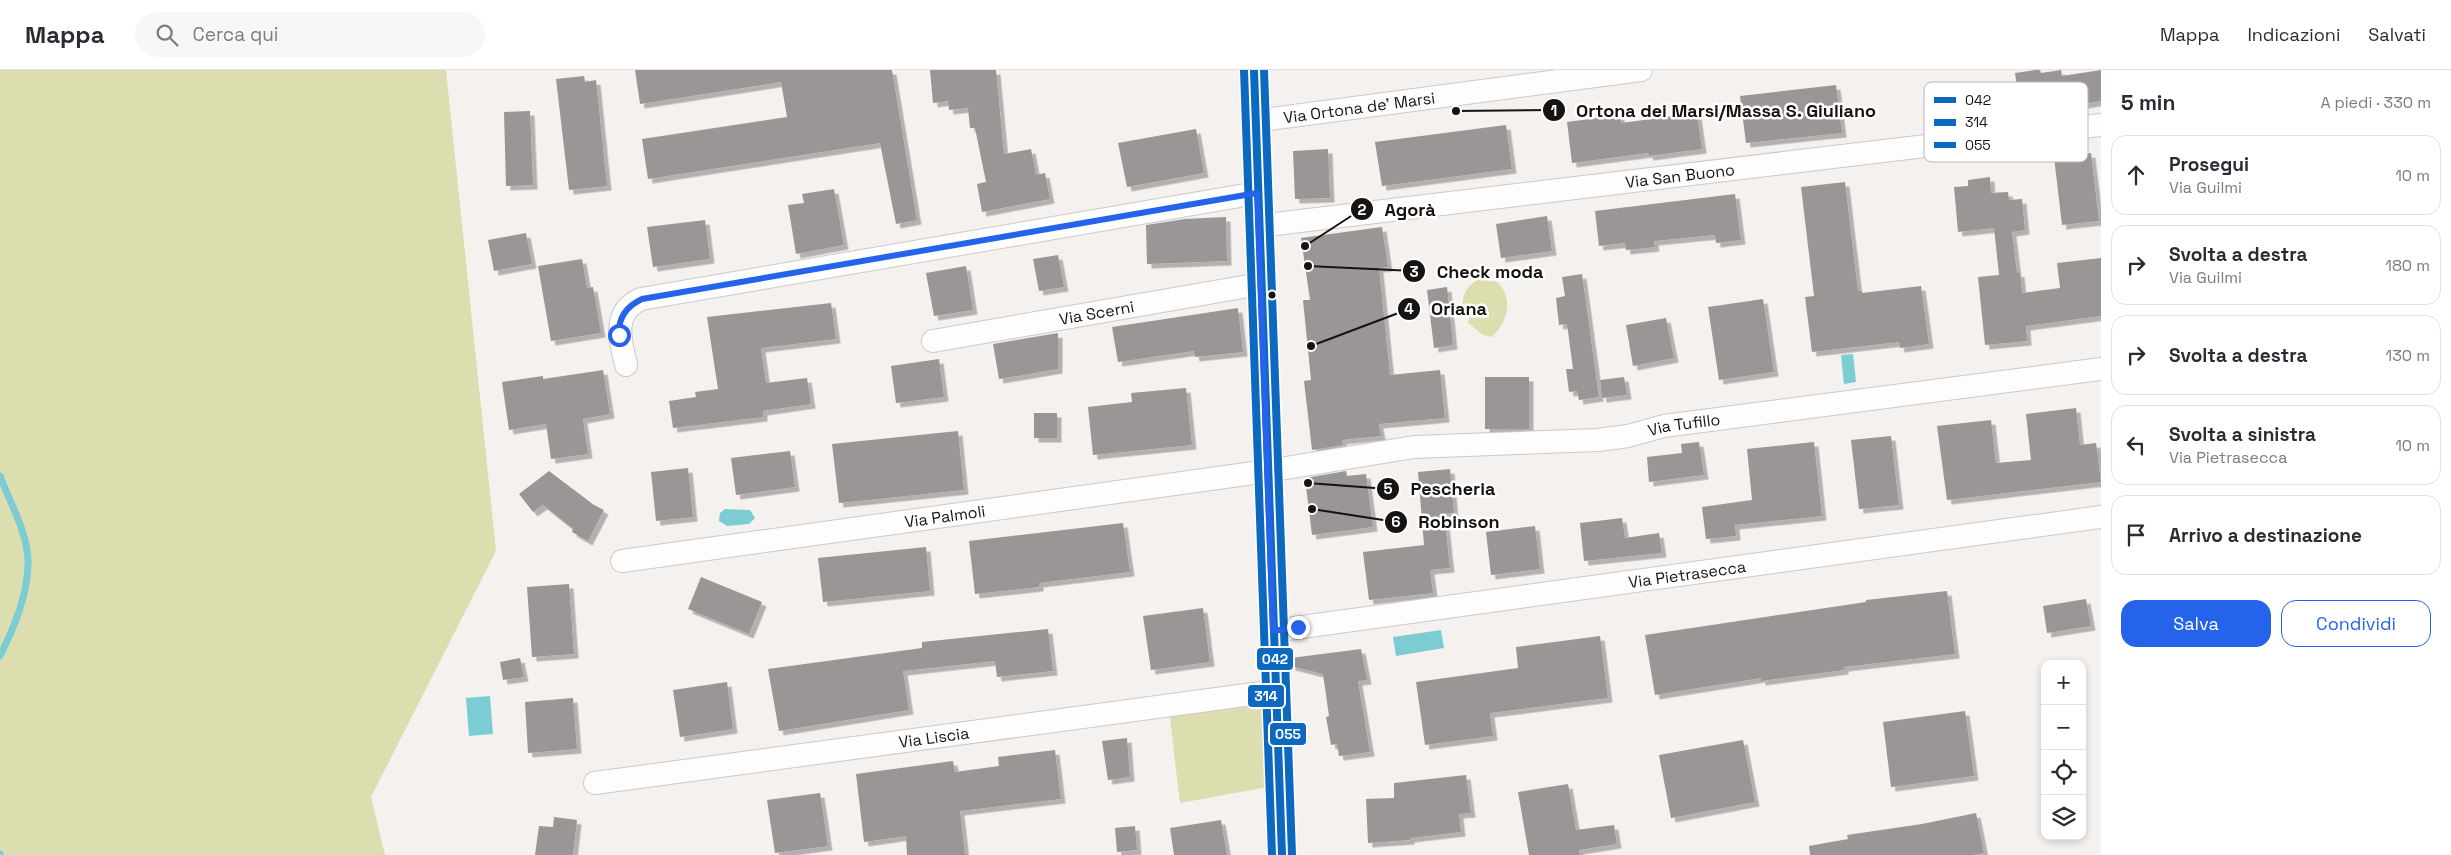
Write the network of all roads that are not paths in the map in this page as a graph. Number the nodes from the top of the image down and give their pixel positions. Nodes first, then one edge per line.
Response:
1 (1254, 70) edge
2 (1641, 70) edge
3 (1255, 121) junction
4 (2101, 125) edge
5 (2088, 127) edge
6 (1924, 146) edge
7 (1257, 193) junction
8 (1258, 226) junction
9 (1260, 284) junction
10 (932, 341) dead end
11 (626, 365) dead end
12 (2101, 369) edge
13 (1268, 471) junction
14 (2101, 517) edge
15 (622, 561) dead end
16 (1273, 631) junction
17 (1275, 691) junction
18 (595, 782) dead end
19 (1282, 855) edge

1 - 3 street
2 - 3 street, Via Ortona de' Marsi
3 - 7 street
4 - 5 street, Via San Buono
6 - 8 street, Via San Buono
7 - 8 street
7 - 11 street
8 - 9 street
9 - 10 street, Via Scerni
9 - 13 street
12 - 13 street, Via Tufillo
13 - 15 street, Via Palmoli
13 - 16 street
14 - 16 street, Via Pietrasecca
16 - 17 street
17 - 18 street, Via Liscia
17 - 19 street

